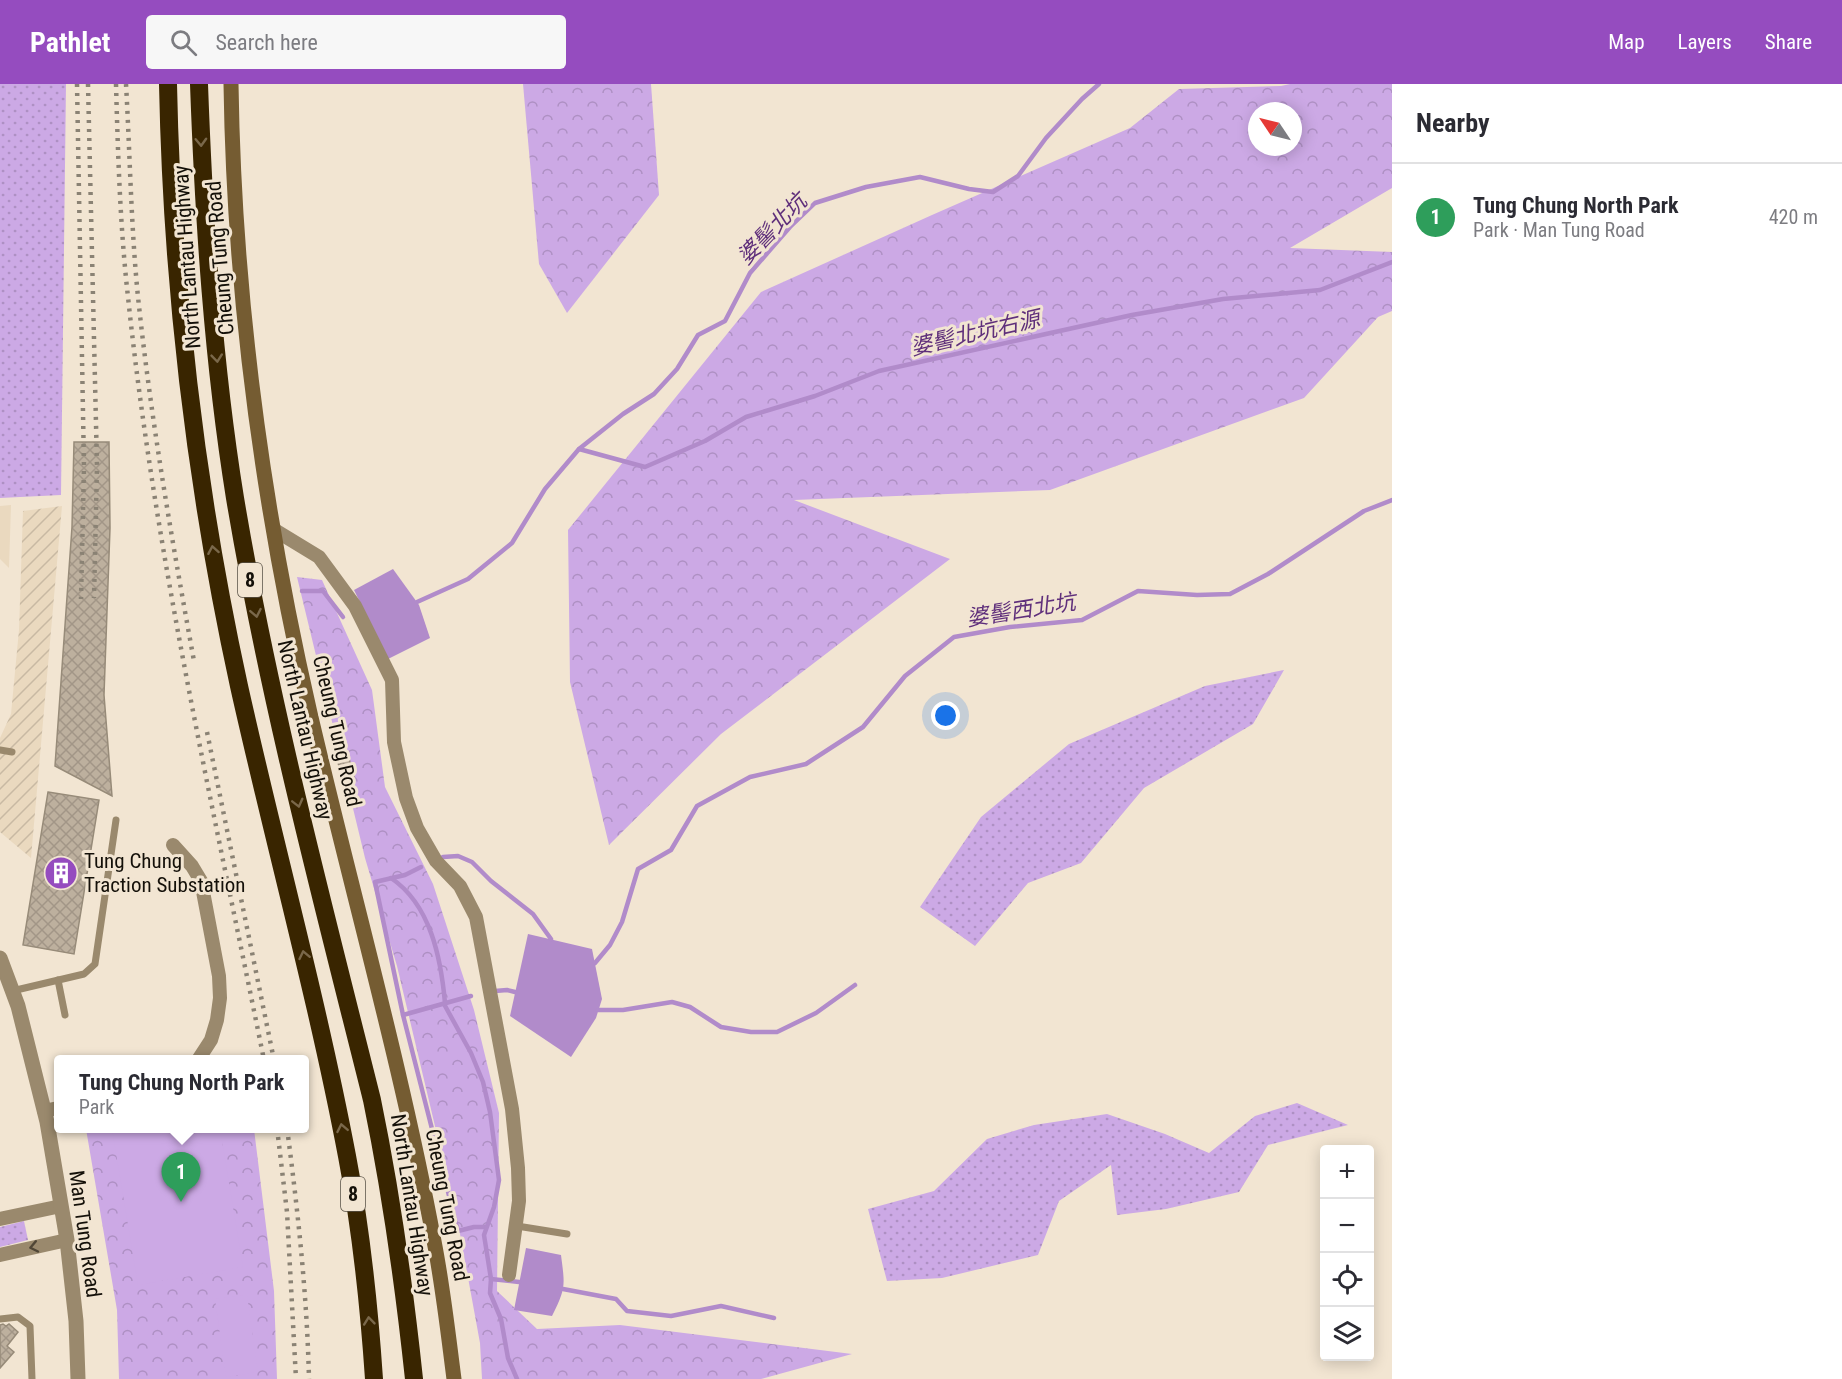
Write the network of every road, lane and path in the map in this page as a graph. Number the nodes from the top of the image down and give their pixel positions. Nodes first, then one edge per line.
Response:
1 (168, 84) edge
2 (199, 84) edge
3 (231, 84) edge
4 (273, 530) junction
5 (0, 750) edge
6 (12, 752) dead end
7 (116, 820) dead end
8 (173, 845) dead end
9 (0, 958) edge
10 (58, 980) junction
11 (12, 991) junction
12 (65, 1015) dead end
13 (201, 1055) edge
14 (51, 1109) edge
15 (61, 1206) junction
16 (0, 1219) edge
17 (517, 1226) junction
18 (567, 1234) dead end
19 (67, 1240) junction
20 (0, 1255) edge
21 (508, 1275) dead end
22 (0, 1319) edge
23 (32, 1379) edge
24 (78, 1379) edge
25 (374, 1379) edge
26 (414, 1379) edge
27 (454, 1379) edge

25 -> 1 highway, North Lantau Highway / 8
2 -> 26 highway, North Lantau Highway / 8
3 - 4 main road, Cheung Tung Road
4 - 17 street
4 - 27 main road, Cheung Tung Road
5 - 6 lane
7 - 10 lane
8 - 13 street
9 - 11 street, Man Tung Road
10 - 11 lane
10 - 12 lane
11 - 14 street, Man Tung Road
14 - 15 street, Man Tung Road
15 - 16 street
15 - 19 street, Man Tung Road
17 - 18 lane
17 - 21 street
19 -> 20 street
19 - 24 street, Man Tung Road
22 - 23 lane

